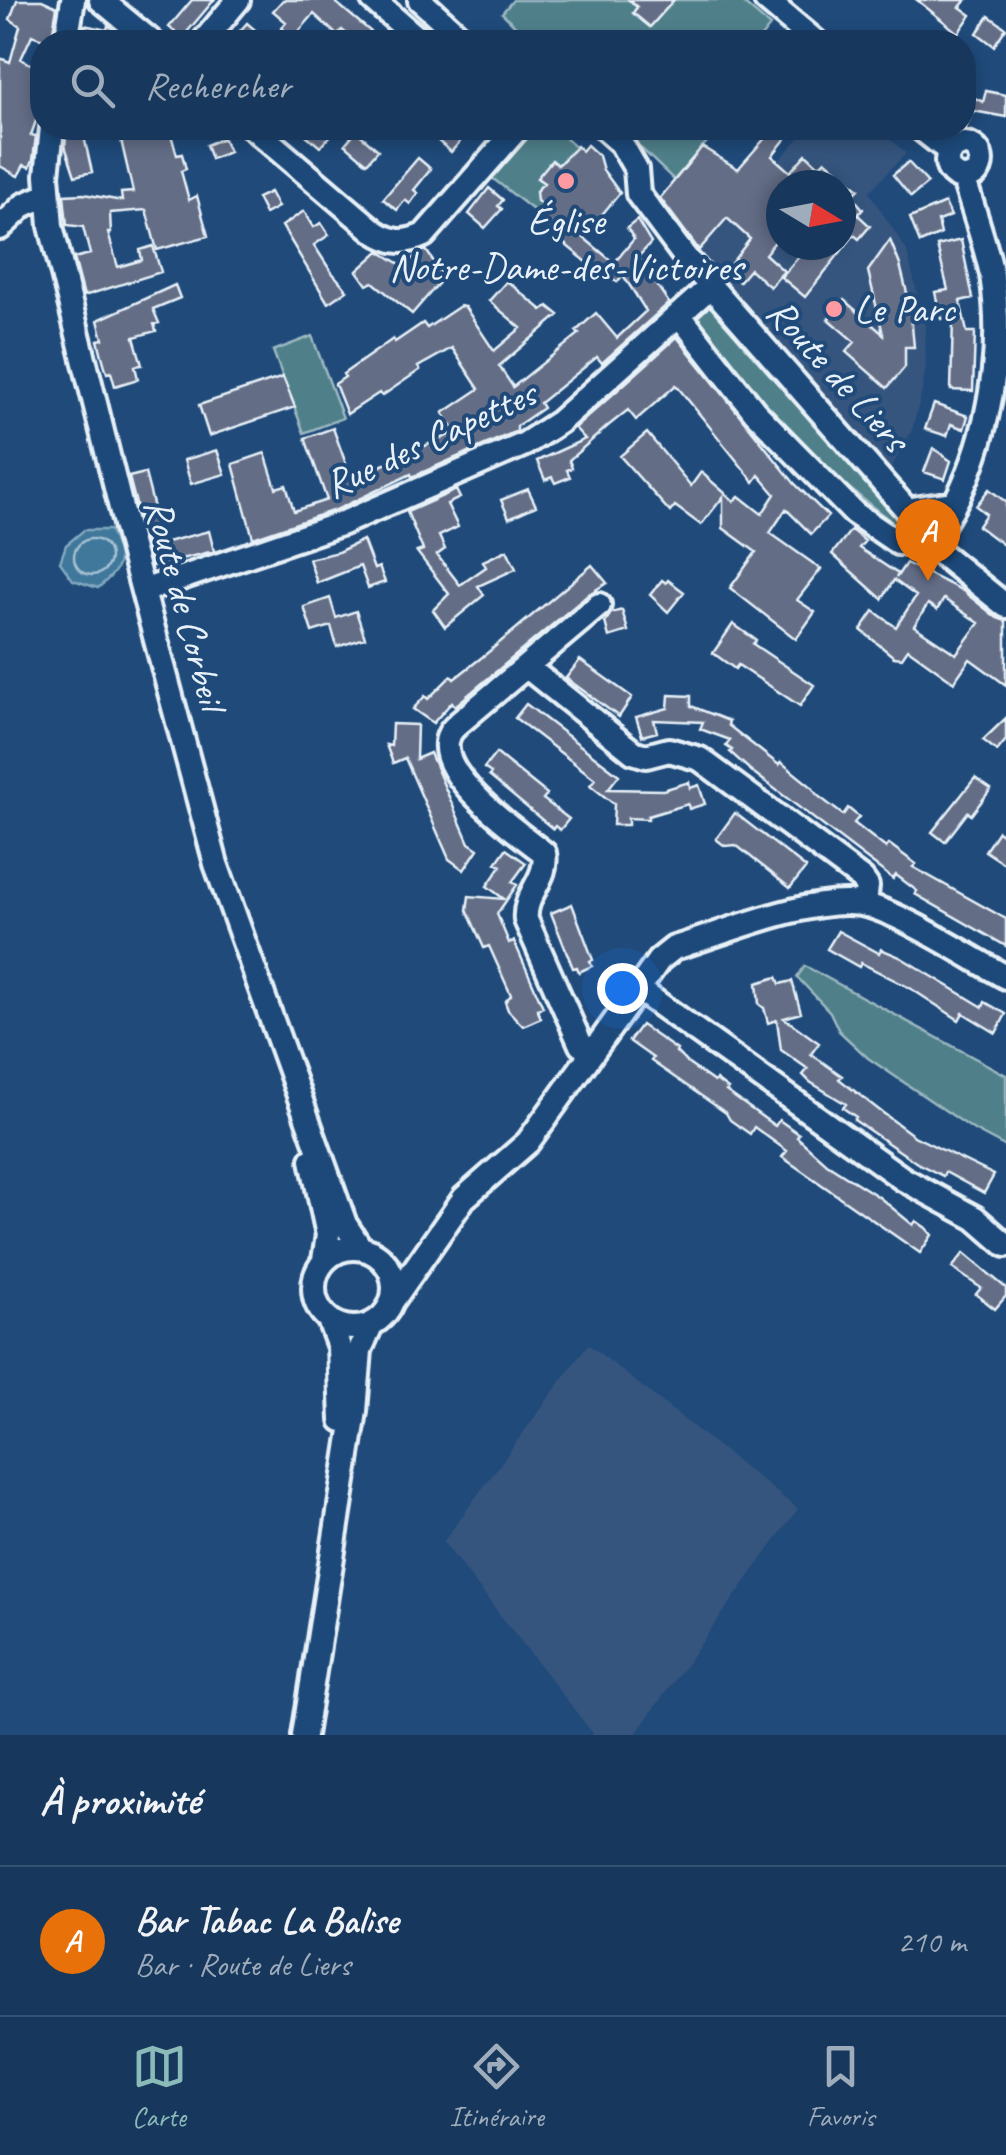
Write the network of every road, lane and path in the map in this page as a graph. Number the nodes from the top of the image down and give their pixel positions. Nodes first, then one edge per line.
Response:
1 (73, 0) edge
2 (101, 0) edge
3 (238, 0) edge
4 (372, 0) edge
5 (420, 0) edge
6 (766, 0) edge
7 (68, 30) edge
8 (137, 30) edge
9 (214, 30) edge
10 (408, 30) edge
11 (453, 30) edge
12 (802, 30) edge
13 (51, 140) edge
14 (266, 140) edge
15 (507, 140) edge
16 (618, 140) edge
17 (936, 140) edge
18 (949, 150) junction
19 (1006, 156) edge
20 (982, 158) junction
21 (964, 179) junction
22 (48, 195) junction
23 (0, 228) edge
24 (710, 287) junction
25 (680, 316) junction
26 (954, 503) junction
27 (908, 510) junction
28 (930, 544) junction
29 (143, 591) junction
30 (599, 605) dead end
31 (1006, 606) edge
32 (527, 666) junction
33 (865, 904) junction
34 (1006, 976) edge
35 (638, 989) junction
36 (591, 1053) junction
37 (297, 1090) junction
38 (444, 1224) junction
39 (1006, 1246) edge
40 (360, 1247) junction
41 (382, 1258) junction
42 (324, 1260) junction
43 (393, 1300) junction
44 (329, 1320) junction
45 (371, 1324) junction
46 (344, 1480) junction
47 (304, 1735) edge

1 - 7 street
2 - 8 street
3 - 9 street
4 - 10 street
5 - 11 street
6 - 12 street
13 - 22 street, Route de Corbeil
14 - 15 street
16 - 24 street, Route de Liers
17 - 18 street
18 - 20 street
18 - 21 street
19 - 20 street
20 - 21 street
21 - 26 street
22 - 23 street
22 - 29 street, Route de Corbeil
24 - 25 street, Rue des Capettes
24 - 27 street, Route de Liers
25 - 28 street
25 - 29 street, Rue des Capettes
26 - 27 street
26 - 28 street
27 - 28 street, Route de Liers
28 - 31 street, Route de Liers
29 - 37 street, Route de Corbeil
30 - 32 street
32 - 33 street
32 - 36 street
33 - 34 street
33 - 35 street
35 - 36 street
35 - 39 street
36 - 38 street
37 - 40 street, Route de Corbeil
37 - 42 street, Route de Corbeil
38 - 41 street
38 - 43 street
40 - 41 street
40 - 42 street
41 - 43 street
42 - 44 street
43 - 45 street
44 - 45 street
44 - 46 street
45 - 46 street
46 - 47 street

